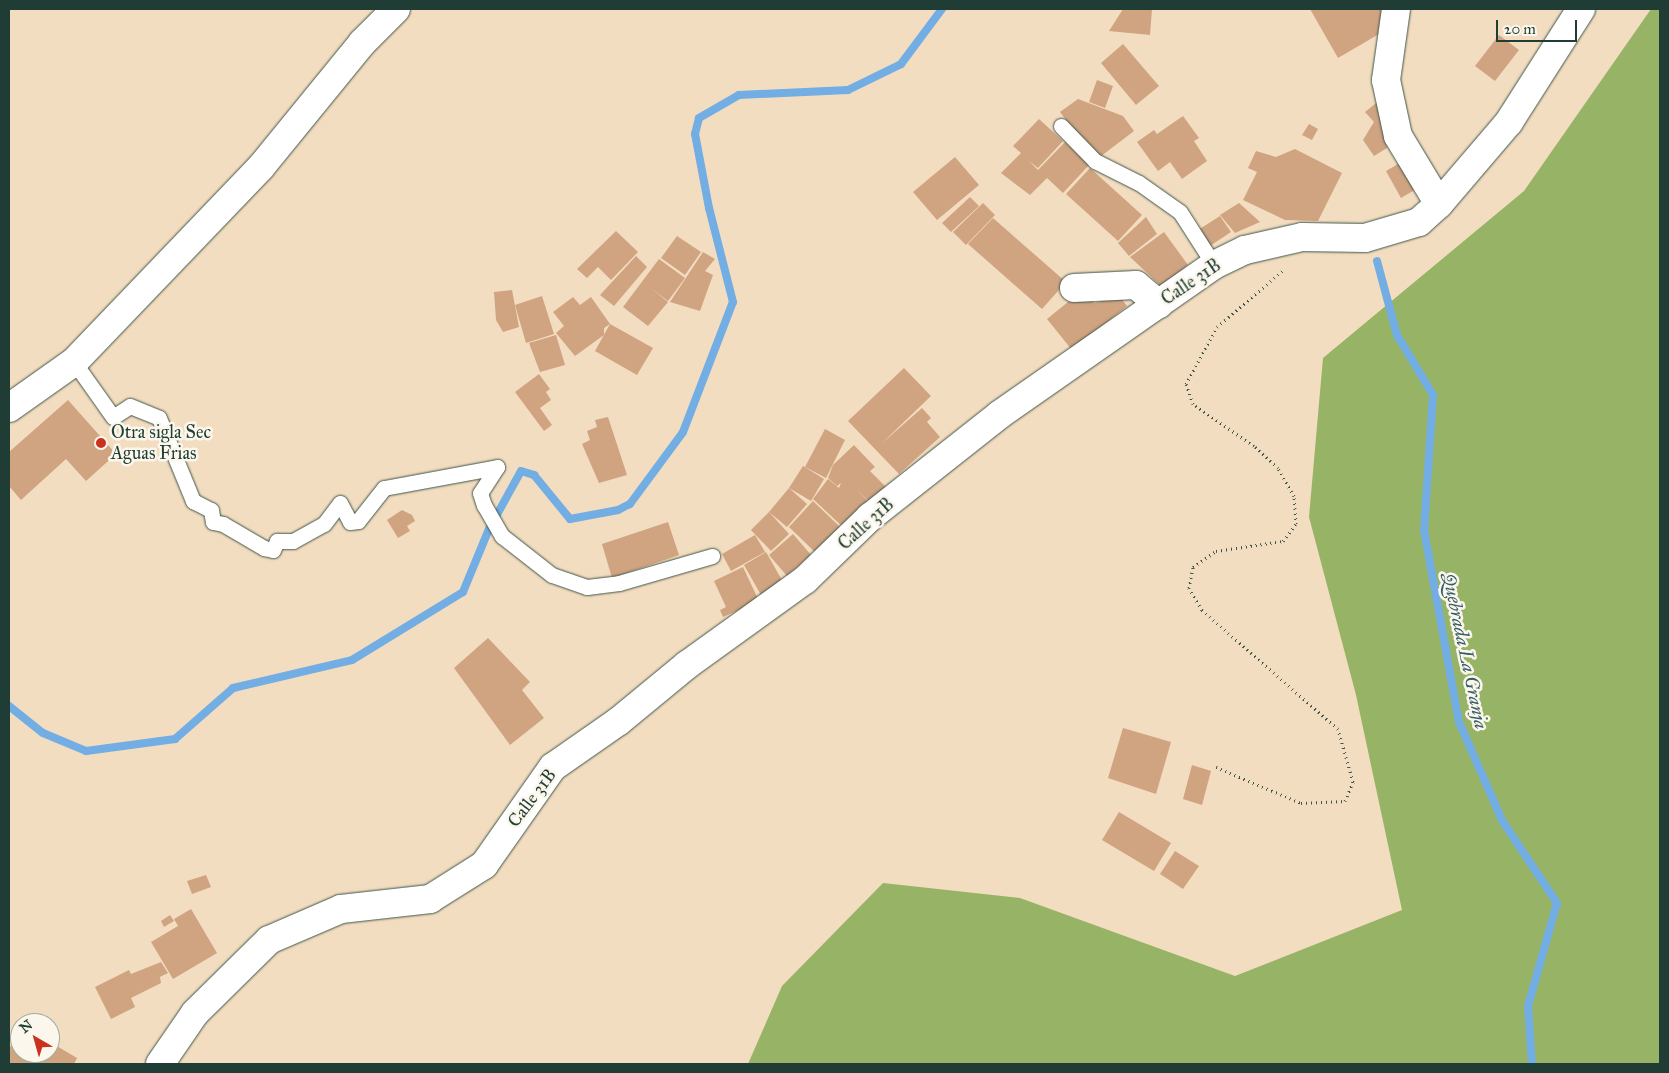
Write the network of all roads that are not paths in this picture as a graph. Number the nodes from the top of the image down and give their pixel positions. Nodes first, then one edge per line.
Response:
1 (396, 9) edge
2 (1396, 9) edge
3 (1581, 9) edge
4 (1061, 126) dead end
5 (1439, 204) junction
6 (1214, 265) junction
7 (1074, 288) dead end
8 (1159, 304) junction
9 (74, 362) junction
10 (9, 408) edge
11 (712, 556) dead end
12 (160, 1064) edge

1 - 9 street
2 - 5 street
3 - 5 street, Calle 31B
4 - 6 lane
5 - 6 street, Calle 31B
6 - 8 street, Calle 31B
7 - 8 street
8 - 12 street, Calle 31B
9 - 10 street
9 - 11 lane

